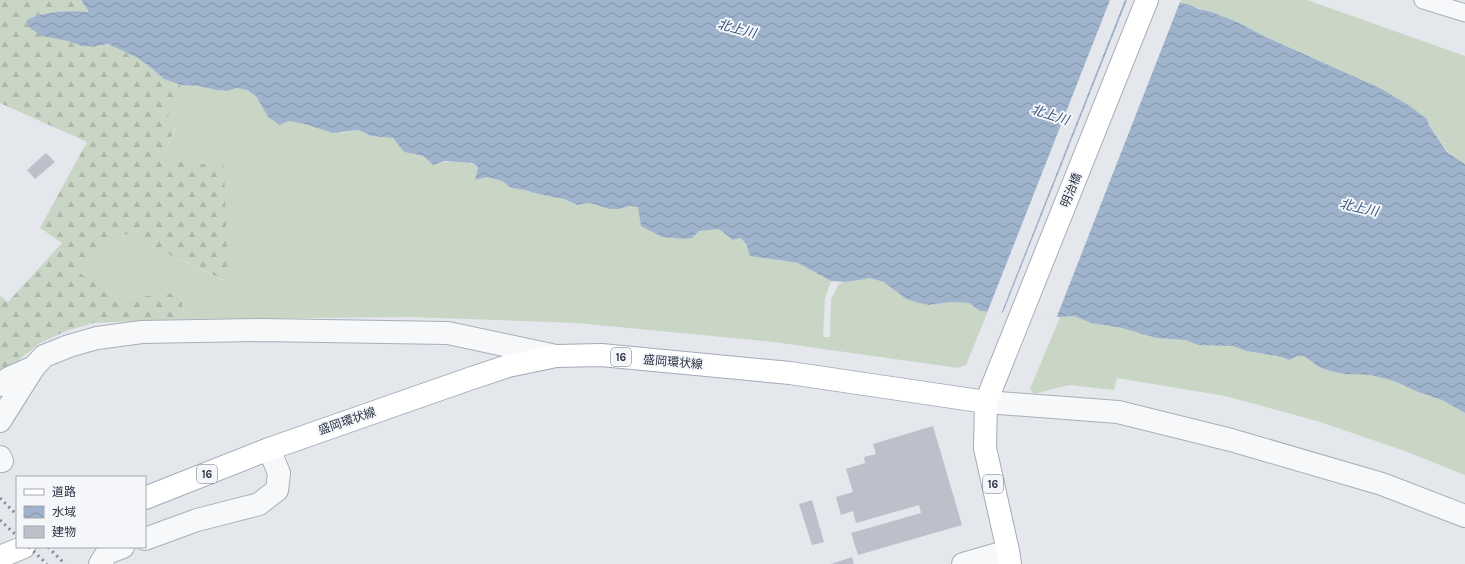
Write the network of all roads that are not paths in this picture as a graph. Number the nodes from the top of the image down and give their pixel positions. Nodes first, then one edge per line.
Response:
1 (1147, 0) edge
2 (1423, 0) edge
3 (1465, 13) edge
4 (556, 356) junction
5 (34, 367) junction
6 (0, 385) edge
7 (986, 402) junction
8 (0, 421) edge
9 (269, 449) junction
10 (146, 498) edge
11 (1465, 516) edge
12 (146, 539) edge
13 (22, 548) edge
14 (120, 548) edge
15 (0, 557) edge
16 (1009, 558) edge
17 (100, 564) edge
18 (963, 564) edge

1 - 7 main road, 明治橋
2 - 3 street
4 - 5 street
4 - 7 main road, 盛岡環状線 / 16
4 - 9 main road, 盛岡環状線 / 16
5 - 6 street
5 - 8 street
7 - 11 street
7 - 16 main road, 16
9 - 10 main road, 盛岡環状線 / 16
9 - 12 street
13 - 15 main road
14 - 17 street
16 - 18 street

